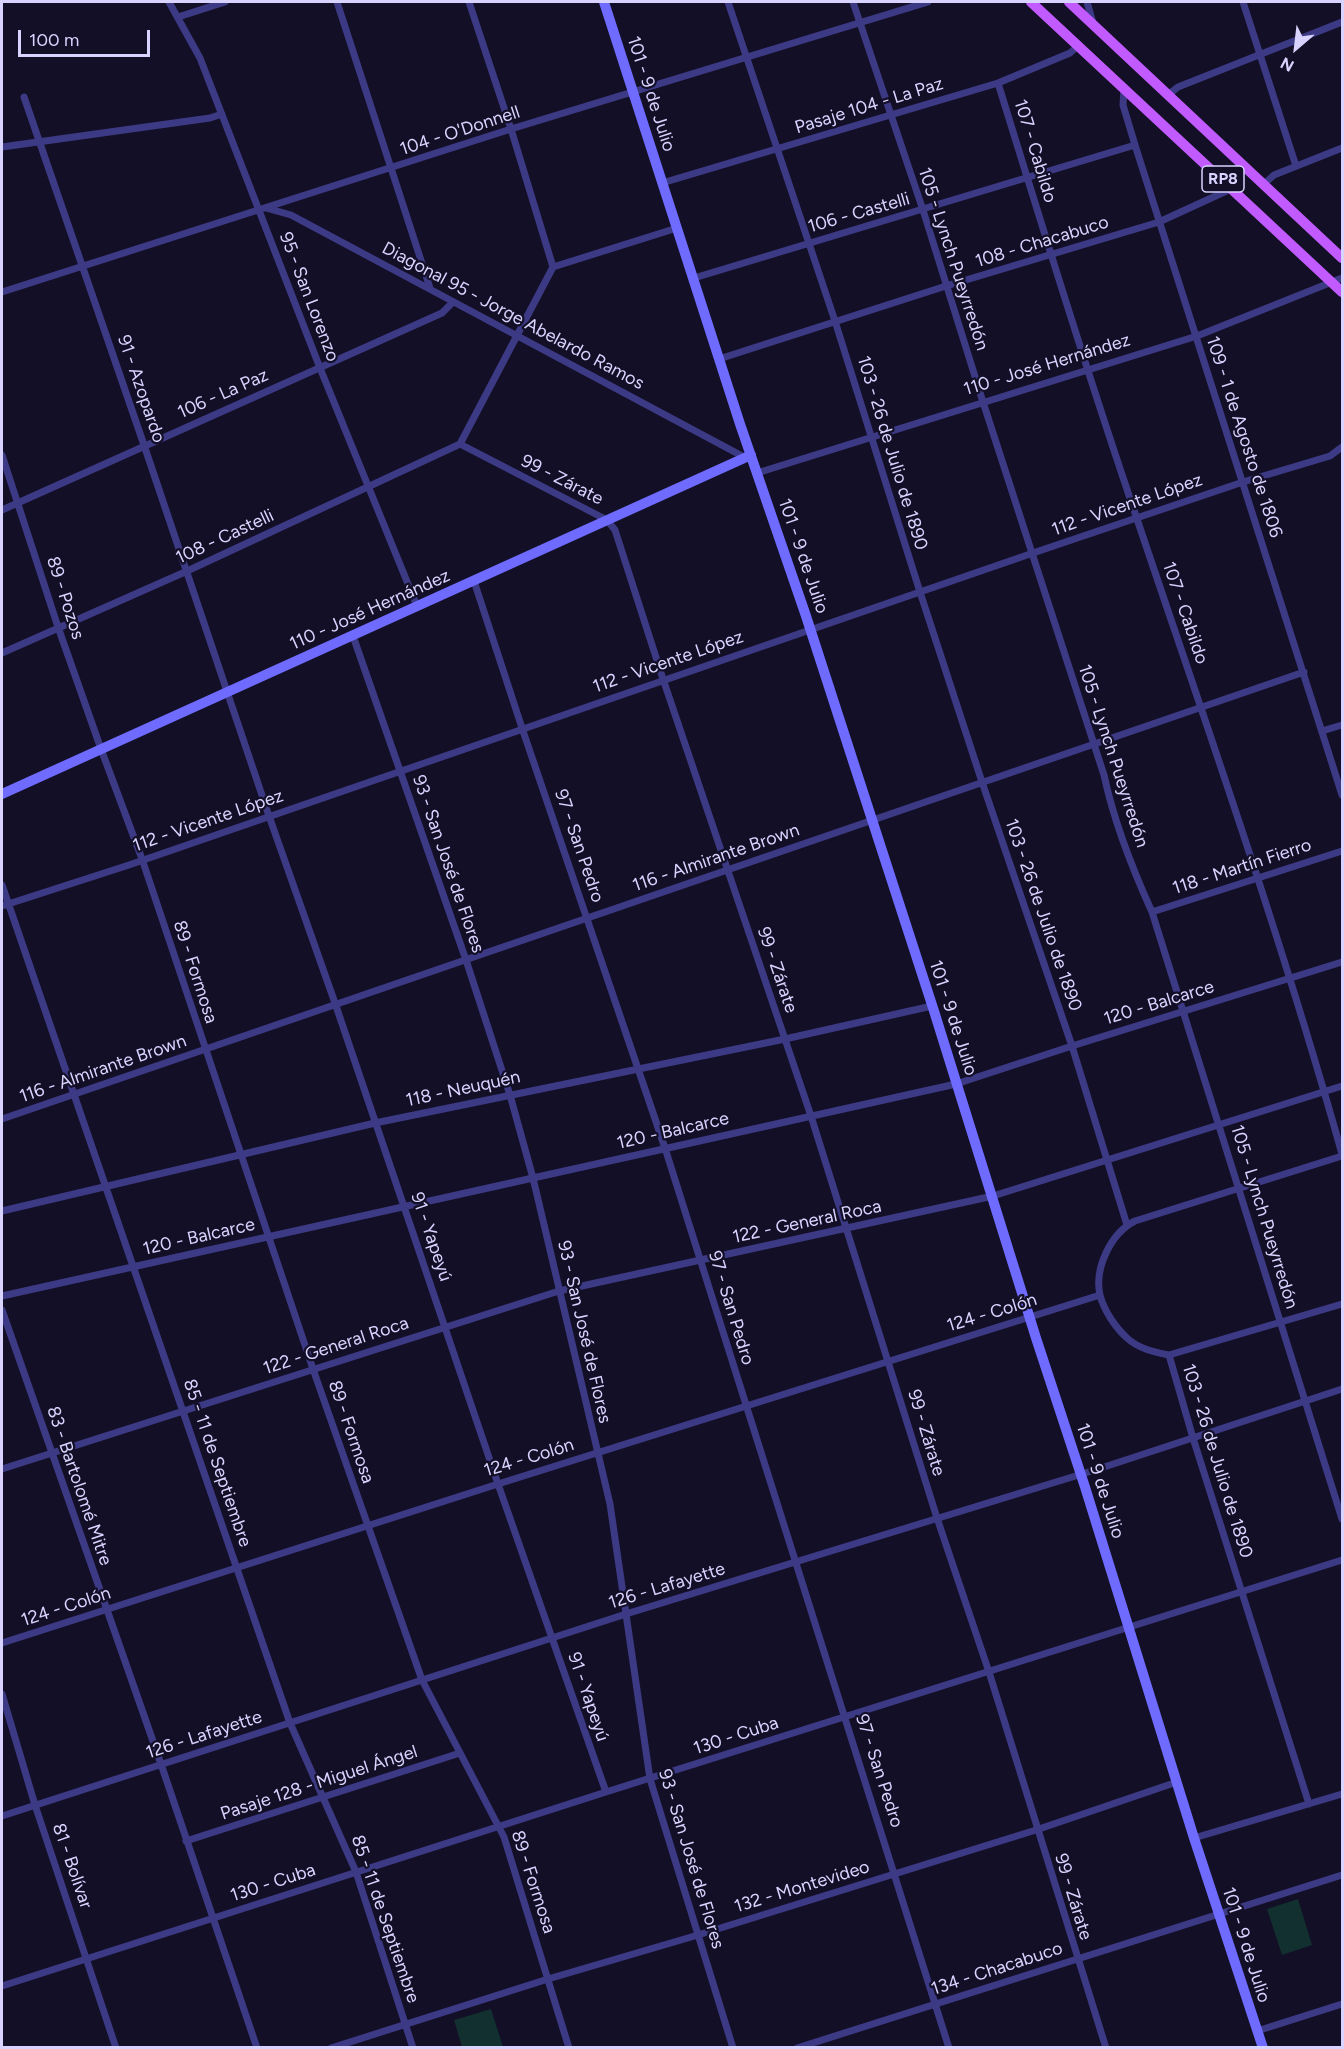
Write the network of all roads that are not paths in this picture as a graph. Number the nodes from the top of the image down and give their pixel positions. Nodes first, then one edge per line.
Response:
1 (169, 2) edge
2 (225, 2) edge
3 (337, 2) edge
4 (469, 2) edge
5 (604, 2) edge
6 (728, 2) edge
7 (853, 2) edge
8 (928, 2) edge
9 (1031, 2) edge
10 (1069, 2) edge
11 (1087, 2) edge
12 (1243, 2) edge
13 (178, 17) junction
14 (860, 22) junction
15 (1342, 22) edge
16 (1093, 24) junction
17 (1079, 45) junction
18 (1259, 54) junction
19 (745, 57) junction
20 (998, 83) junction
21 (1124, 87) junction
22 (633, 93) junction
23 (1168, 94) junction
24 (24, 97) dead end
25 (222, 114) junction
26 (890, 116) junction
27 (511, 129) junction
28 (40, 141) junction
29 (1135, 145) junction
30 (2, 147) edge
31 (1342, 148) edge
32 (777, 150) junction
33 (1296, 166) junction
34 (391, 169) junction
35 (1027, 178) junction
36 (662, 183) junction
37 (1264, 184) junction
38 (1233, 188) junction
39 (263, 209) junction
40 (923, 210) junction
41 (1159, 222) junction
42 (677, 228) junction
43 (808, 243) junction
44 (1052, 255) junction
45 (1342, 258) edge
46 (83, 267) junction
47 (553, 267) junction
48 (694, 278) junction
49 (1338, 281) edge
50 (946, 286) junction
51 (430, 288) junction
52 (2, 292) edge
53 (1342, 292) edge
54 (453, 302) junction
55 (835, 321) junction
56 (518, 336) junction
57 (1197, 336) junction
58 (719, 359) junction
59 (320, 368) junction
60 (1088, 369) junction
61 (983, 402) junction
62 (872, 437) junction
63 (460, 444) junction
64 (144, 445) junction
65 (1342, 447) edge
66 (2, 455) edge
67 (748, 456) junction
68 (757, 473) junction
69 (1243, 482) junction
70 (368, 488) junction
71 (17, 502) junction
72 (2, 510) edge
73 (1137, 519) junction
74 (607, 520) junction
75 (1033, 553) junction
76 (185, 572) junction
77 (474, 581) junction
78 (920, 592) junction
79 (417, 606) junction
80 (58, 627) junction
81 (810, 630) junction
82 (353, 636) junction
83 (2, 653) edge
84 (1304, 672) junction
85 (663, 679) junction
86 (228, 692) junction
87 (1201, 706) junction
88 (1342, 725) edge
89 (522, 728) junction
90 (1322, 731) junction
91 (1094, 743) junction
92 (101, 749) junction
93 (400, 771) junction
94 (982, 782) junction
95 (2, 794) edge
96 (1342, 795) edge
97 (269, 816) junction
98 (872, 820) junction
99 (1342, 851) edge
100 (142, 860) junction
101 (728, 871) junction
102 (1257, 877) junction
103 (2, 885) edge
104 (5, 905) edge
105 (1152, 912) junction
106 (588, 918) junction
107 (466, 960) junction
108 (1342, 962) edge
109 (1289, 979) junction
110 (335, 1003) junction
111 (932, 1006) junction
112 (1183, 1012) junction
113 (785, 1039) junction
114 (1072, 1046) junction
115 (205, 1049) junction
116 (639, 1068) junction
117 (956, 1084) junction
118 (1342, 1086) edge
119 (1325, 1091) junction
120 (75, 1095) junction
121 (510, 1095) junction
122 (811, 1116) junction
123 (2, 1119) edge
124 (375, 1123) junction
125 (1220, 1125) junction
126 (665, 1148) junction
127 (241, 1155) junction
128 (1342, 1155) edge
129 (1107, 1160) junction
130 (533, 1178) junction
131 (105, 1187) junction
132 (1240, 1189) junction
133 (993, 1196) junction
134 (405, 1206) junction
135 (2, 1211) edge
136 (1127, 1225) junction
137 (847, 1228) junction
138 (268, 1236) junction
139 (701, 1260) junction
140 (134, 1267) junction
141 (559, 1291) junction
142 (1100, 1295) junction
143 (2, 1296) edge
144 (1342, 1304) edge
145 (2, 1310) edge
146 (1029, 1317) junction
147 (1281, 1323) junction
148 (446, 1327) junction
149 (1170, 1355) junction
150 (888, 1361) junction
151 (313, 1369) junction
152 (1342, 1389) edge
153 (1306, 1400) junction
154 (746, 1406) junction
155 (183, 1412) junction
156 (1193, 1438) junction
157 (597, 1452) junction
158 (52, 1453) junction
159 (2, 1469) edge
160 (1081, 1473) junction
161 (498, 1484) junction
162 (937, 1518) junction
163 (1342, 1519) edge
164 (368, 1526) junction
165 (1342, 1560) edge
166 (796, 1562) junction
167 (237, 1567) junction
168 (1242, 1592) junction
169 (106, 1610) junction
170 (626, 1614) junction
171 (1128, 1628) junction
172 (552, 1639) junction
173 (2, 1643) edge
174 (988, 1672) junction
175 (422, 1680) junction
176 (2, 1694) edge
177 (846, 1717) junction
178 (290, 1723) junction
179 (460, 1753) junction
180 (161, 1764) junction
181 (650, 1779) junction
182 (1177, 1782) junction
183 (606, 1792) junction
184 (1342, 1794) edge
185 (325, 1797) junction
186 (1309, 1804) junction
187 (35, 1805) junction
188 (2, 1816) edge
189 (500, 1827) junction
190 (1036, 1830) junction
191 (1194, 1838) junction
192 (186, 1841) junction
193 (356, 1872) junction
194 (895, 1873) junction
195 (1342, 1875) edge
196 (1220, 1915) junction
197 (213, 1918) junction
198 (698, 1935) junction
199 (87, 1959) junction
200 (1077, 1959) junction
201 (548, 1979) junction
202 (2, 1986) edge
203 (936, 2004) junction
204 (1342, 2004) edge
205 (405, 2025) junction
206 (1257, 2031) junction
207 (116, 2048) edge
208 (257, 2048) edge
209 (332, 2048) edge
210 (412, 2048) edge
211 (569, 2048) edge
212 (733, 2048) edge
213 (797, 2048) edge
214 (949, 2048) edge
215 (1106, 2048) edge
216 (1263, 2048) edge

1 - 13 street, 95 - San Lorenzo
2 - 13 street
3 - 34 street
4 - 27 street
5 - 22 street, 101 - 9 de Julio
6 - 19 street, 103 - 26 de Julio de 1890
7 - 14 street, 105 - Lynch Pueyrredón
8 - 14 street, 104 - O'Donnell
9 - 17 main road, RP8
10 - 16 main road, RP8
11 - 16 street
12 - 18 street
13 - 25 street, 95 - San Lorenzo
14 - 19 street, 104 - O'Donnell
14 - 26 street, 105 - Lynch Pueyrredón
15 - 18 street
16 - 23 main road, RP8
17 - 20 street, Pasaje 104 - La Paz
17 - 21 main road, RP8
18 - 23 street
18 - 33 street
19 - 22 street, 104 - O'Donnell
19 - 32 street, 103 - 26 de Julio de 1890
20 - 26 street, Pasaje 104 - La Paz
20 - 35 street, 107 - Cabildo
21 - 29 street, 109 - 1 de Agosto de 1806
21 - 38 main road, RP8
22 - 27 street, 104 - O'Donnell
22 - 36 street, 101 - 9 de Julio
23 - 37 main road, RP8
24 - 28 street, 91 - Azopardo
25 - 28 street
25 - 39 street, 95 - San Lorenzo
26 - 32 street, Pasaje 104 - La Paz
26 - 40 street, 105 - Lynch Pueyrredón
27 - 34 street, 104 - O'Donnell
27 - 47 street
28 - 30 street
28 - 46 street, 91 - Azopardo
29 - 35 street, 106 - Castelli
29 - 41 street, 109 - 1 de Agosto de 1806
31 - 33 street
32 - 36 street, Pasaje 104 - La Paz
32 - 43 street, 103 - 26 de Julio de 1890
33 - 37 street
34 - 39 street, 104 - O'Donnell
34 - 51 street
35 - 40 street, 106 - Castelli
35 - 44 street, 107 - Cabildo
36 - 42 street, 101 - 9 de Julio
37 - 45 main road, RP8
38 - 41 street, 108 - Chacabuco
38 - 49 main road, RP8
39 - 46 street, 104 - O'Donnell
39 - 51 street, Diagonal 95 - Jorge Abelardo Ramos
39 - 59 street, 95 - San Lorenzo
40 - 43 street, 106 - Castelli
40 - 50 street, 105 - Lynch Pueyrredón
41 - 44 street, 108 - Chacabuco
41 - 57 street, 109 - 1 de Agosto de 1806
42 - 47 street
42 - 48 street, 101 - 9 de Julio
43 - 48 street, 106 - Castelli
43 - 55 street, 103 - 26 de Julio de 1890
44 - 50 street, 108 - Chacabuco
44 - 60 street, 107 - Cabildo
46 - 52 street, 104 - O'Donnell
46 - 64 street, 91 - Azopardo
47 - 56 street
48 - 58 street, 101 - 9 de Julio
49 - 53 main road, RP8
49 - 57 street, 110 - José Hernández
50 - 55 street, 108 - Chacabuco
50 - 61 street, 105 - Lynch Pueyrredón
51 - 54 street, Diagonal 95 - Jorge Abelardo Ramos
54 - 56 street, Diagonal 95 - Jorge Abelardo Ramos
54 - 59 street, 106 - La Paz
55 - 58 street, 108 - Chacabuco
55 - 62 street, 103 - 26 de Julio de 1890
56 - 63 street
56 - 67 street, Diagonal 95 - Jorge Abelardo Ramos
57 - 60 street, 110 - José Hernández
57 - 69 street, 109 - 1 de Agosto de 1806
58 - 67 street, 101 - 9 de Julio
59 - 64 street, 106 - La Paz
59 - 70 street, 95 - San Lorenzo
60 - 61 street, 110 - José Hernández
60 - 73 street, 107 - Cabildo
61 - 62 street, 110 - José Hernández
61 - 75 street, 105 - Lynch Pueyrredón
62 - 68 street, 110 - José Hernández
62 - 78 street, 103 - 26 de Julio de 1890
63 - 70 street, 108 - Castelli
63 - 74 street, 99 - Zárate
64 - 71 street, 106 - La Paz
64 - 76 street, 91 - Azopardo
65 - 69 street, 112 - Vicente López
66 - 71 street, 89 - Pozos
67 - 68 street, 101 - 9 de Julio
67 - 74 street, 110 - José Hernández
68 - 81 street, 101 - 9 de Julio
69 - 73 street, 112 - Vicente López
69 - 84 street, 109 - 1 de Agosto de 1806
70 - 76 street, 108 - Castelli
70 - 79 street, 95 - San Lorenzo
71 - 72 street, 106 - La Paz
71 - 80 street, 89 - Pozos
73 - 75 street, 112 - Vicente López
73 - 87 street, 107 - Cabildo
74 - 77 street, 110 - José Hernández
74 - 85 street, 99 - Zárate
75 - 78 street, 112 - Vicente López
75 - 91 street, 105 - Lynch Pueyrredón
76 - 80 street, 108 - Castelli
76 - 86 street, 91 - Azopardo
77 - 79 street, 110 - José Hernández
77 - 89 street, 97 - San Pedro
78 - 81 street, 112 - Vicente López
78 - 94 street, 103 - 26 de Julio de 1890
79 - 82 street, 110 - José Hernández
80 - 83 street, 108 - Castelli
80 - 92 street, 89 - Pozos
81 - 85 street, 112 - Vicente López
81 - 98 street, 101 - 9 de Julio
82 - 86 street, 110 - José Hernández
82 - 93 street, 93 - San José de Flores
84 - 87 street, 116 - Almirante Brown
84 - 90 street, 109 - 1 de Agosto de 1806
85 - 89 street, 112 - Vicente López
85 - 101 street, 99 - Zárate
86 - 92 street, 110 - José Hernández
86 - 97 street, 91 - Yapeyú
87 - 91 street, 116 - Almirante Brown
87 - 102 street, 107 - Cabildo
88 - 90 street
89 - 93 street, 112 - Vicente López
89 - 106 street, 97 - San Pedro
90 - 96 street, 109 - 1 de Agosto de 1806
91 - 94 street, 116 - Almirante Brown
91 - 105 street, 105 - Lynch Pueyrredón
92 - 95 street, 110 - José Hernández
92 - 100 street, 89 - Formosa
93 - 97 street, 112 - Vicente López
93 - 107 street, 93 - San José de Flores
94 - 98 street, 116 - Almirante Brown
94 - 114 street, 103 - 26 de Julio de 1890
97 - 100 street, 112 - Vicente López
97 - 110 street, 91 - Yapeyú
98 - 101 street, 116 - Almirante Brown
98 - 111 street, 101 - 9 de Julio
99 - 102 street, 118 - Martín Fierro
100 - 104 street, 112 - Vicente López
100 - 115 street, 89 - Formosa
101 - 106 street, 116 - Almirante Brown
101 - 113 street, 99 - Zárate
102 - 105 street, 118 - Martín Fierro
102 - 109 street, 107 - Cabildo
103 - 104 street, 85 - 11 de Septiembre
104 - 120 street, 85 - 11 de Septiembre
105 - 112 street, 105 - Lynch Pueyrredón
106 - 107 street, 116 - Almirante Brown
106 - 116 street, 97 - San Pedro
107 - 110 street, 116 - Almirante Brown
107 - 121 street, 93 - San José de Flores
108 - 109 street, 120 - Balcarce
109 - 112 street, 120 - Balcarce
109 - 119 street, 107 - Cabildo
110 - 115 street, 116 - Almirante Brown
110 - 124 street, 91 - Yapeyú
111 - 113 street, 118 - Neuquén
111 - 117 street, 101 - 9 de Julio
112 - 114 street, 120 - Balcarce
112 - 125 street, 105 - Lynch Pueyrredón
113 - 116 street, 118 - Neuquén
113 - 122 street, 99 - Zárate
114 - 117 street, 120 - Balcarce
114 - 129 street, 103 - 26 de Julio de 1890
115 - 120 street, 116 - Almirante Brown
115 - 127 street, 89 - Formosa
116 - 121 street, 118 - Neuquén
116 - 126 street, 97 - San Pedro
117 - 122 street, 120 - Balcarce
117 - 133 street, 101 - 9 de Julio
118 - 119 street, 122 - General Roca
119 - 125 street, 122 - General Roca
119 - 128 street, 107 - Cabildo
120 - 123 street, 116 - Almirante Brown
120 - 131 street, 85 - 11 de Septiembre
121 - 124 street, 118 - Neuquén
121 - 130 street, 93 - San José de Flores
122 - 126 street, 120 - Balcarce
122 - 137 street, 99 - Zárate
124 - 127 street, 118 - Neuquén
124 - 134 street, 91 - Yapeyú
125 - 129 street, 122 - General Roca
125 - 132 street, 105 - Lynch Pueyrredón
126 - 130 street, 120 - Balcarce
126 - 139 street, 97 - San Pedro
127 - 131 street, 118 - Neuquén
127 - 138 street, 89 - Formosa
128 - 132 street
129 - 133 street, 122 - General Roca
129 - 136 street, 103 - 26 de Julio de 1890
130 - 134 street, 120 - Balcarce
130 - 141 street, 93 - San José de Flores
131 - 135 street, 118 - Neuquén
131 - 140 street, 85 - 11 de Septiembre
132 - 136 street
132 - 147 street, 105 - Lynch Pueyrredón
133 - 137 street, 122 - General Roca
133 - 146 street, 101 - 9 de Julio
134 - 138 street, 120 - Balcarce
134 - 148 street, 91 - Yapeyú
136 - 142 street
137 - 139 street, 122 - General Roca
137 - 150 street, 99 - Zárate
138 - 140 street, 120 - Balcarce
138 - 151 street, 89 - Formosa
139 - 141 street, 122 - General Roca
139 - 154 street, 97 - San Pedro
140 - 143 street, 120 - Balcarce
140 - 155 street, 85 - 11 de Septiembre
141 - 148 street, 122 - General Roca
141 - 157 street, 93 - San José de Flores
142 - 146 street, 124 - Colón
142 - 149 street, 103 - 26 de Julio de 1890
144 - 147 street
145 - 158 street, 83 - Bartolomé Mitre
146 - 150 street, 124 - Colón
146 - 160 street, 101 - 9 de Julio
147 - 149 street
147 - 153 street, 105 - Lynch Pueyrredón
148 - 151 street, 122 - General Roca
148 - 161 street, 91 - Yapeyú
149 - 156 street, 103 - 26 de Julio de 1890
150 - 154 street, 124 - Colón
150 - 162 street, 99 - Zárate
151 - 155 street, 122 - General Roca
151 - 164 street, 89 - Formosa
152 - 153 street, 126 - Lafayette
153 - 156 street, 126 - Lafayette
153 - 163 street, 105 - Lynch Pueyrredón
154 - 157 street, 124 - Colón
154 - 166 street, 97 - San Pedro
155 - 158 street, 122 - General Roca
155 - 167 street, 85 - 11 de Septiembre
156 - 160 street, 126 - Lafayette
156 - 168 street, 103 - 26 de Julio de 1890
157 - 161 street, 124 - Colón
157 - 170 street, 93 - San José de Flores
158 - 159 street, 122 - General Roca
158 - 169 street, 83 - Bartolomé Mitre
160 - 162 street, 126 - Lafayette
160 - 171 street, 101 - 9 de Julio
161 - 164 street, 124 - Colón
161 - 172 street, 91 - Yapeyú
162 - 166 street, 126 - Lafayette
162 - 174 street, 99 - Zárate
164 - 167 street, 124 - Colón
164 - 175 street, 89 - Formosa
165 - 168 street, 130 - Cuba
166 - 170 street, 126 - Lafayette
166 - 177 street, 97 - San Pedro
167 - 169 street, 124 - Colón
167 - 178 street, 85 - 11 de Septiembre
168 - 171 street, 130 - Cuba
168 - 186 street, 103 - 26 de Julio de 1890
169 - 173 street, 124 - Colón
169 - 180 street, 83 - Bartolomé Mitre
170 - 172 street, 126 - Lafayette
170 - 181 street, 93 - San José de Flores
171 - 174 street, 130 - Cuba
171 - 182 street, 101 - 9 de Julio
172 - 175 street, 126 - Lafayette
172 - 183 street, 91 - Yapeyú
174 - 177 street, 130 - Cuba
174 - 190 street, 99 - Zárate
175 - 178 street, 126 - Lafayette
175 - 179 street, 89 - Formosa
176 - 187 street, 81 - Bolívar
177 - 181 street, 130 - Cuba
177 - 194 street, 97 - San Pedro
178 - 180 street, 126 - Lafayette
178 - 185 street, 85 - 11 de Septiembre
179 - 185 street, Pasaje 128 - Miguel Ángel
179 - 189 street, 89 - Formosa
180 - 187 street, 126 - Lafayette
180 - 192 street, 83 - Bartolomé Mitre
181 - 183 street, 130 - Cuba
181 - 198 street, 93 - San José de Flores
182 - 190 street, 132 - Montevideo
182 - 191 street, 101 - 9 de Julio
183 - 189 street, 130 - Cuba
184 - 186 street
185 - 192 street, Pasaje 128 - Miguel Ángel
185 - 193 street, 85 - 11 de Septiembre
186 - 191 street
187 - 188 street, 126 - Lafayette
187 - 199 street, 81 - Bolívar
189 - 193 street, 130 - Cuba
189 - 201 street, 89 - Formosa
190 - 194 street, 132 - Montevideo
190 - 200 street, 99 - Zárate
191 - 196 street, 101 - 9 de Julio
192 - 197 street, 83 - Bartolomé Mitre
193 - 197 street, 130 - Cuba
193 - 205 street, 85 - 11 de Septiembre
194 - 198 street, 132 - Montevideo
194 - 203 street, 97 - San Pedro
195 - 196 street, 134 - Chacabuco
196 - 200 street, 134 - Chacabuco
196 - 206 street, 101 - 9 de Julio
197 - 199 street, 130 - Cuba
197 - 208 street, 83 - Bartolomé Mitre
198 - 201 street, 132 - Montevideo
198 - 212 street, 93 - San José de Flores
199 - 202 street, 130 - Cuba
199 - 207 street, 81 - Bolívar
200 - 203 street, 134 - Chacabuco
200 - 215 street, 99 - Zárate
201 - 205 street, 132 - Montevideo
201 - 211 street, 89 - Formosa
203 - 213 street, 134 - Chacabuco
203 - 214 street, 97 - San Pedro
204 - 206 street
205 - 209 street, 132 - Montevideo
205 - 210 street, 85 - 11 de Septiembre
206 - 216 street, 101 - 9 de Julio

